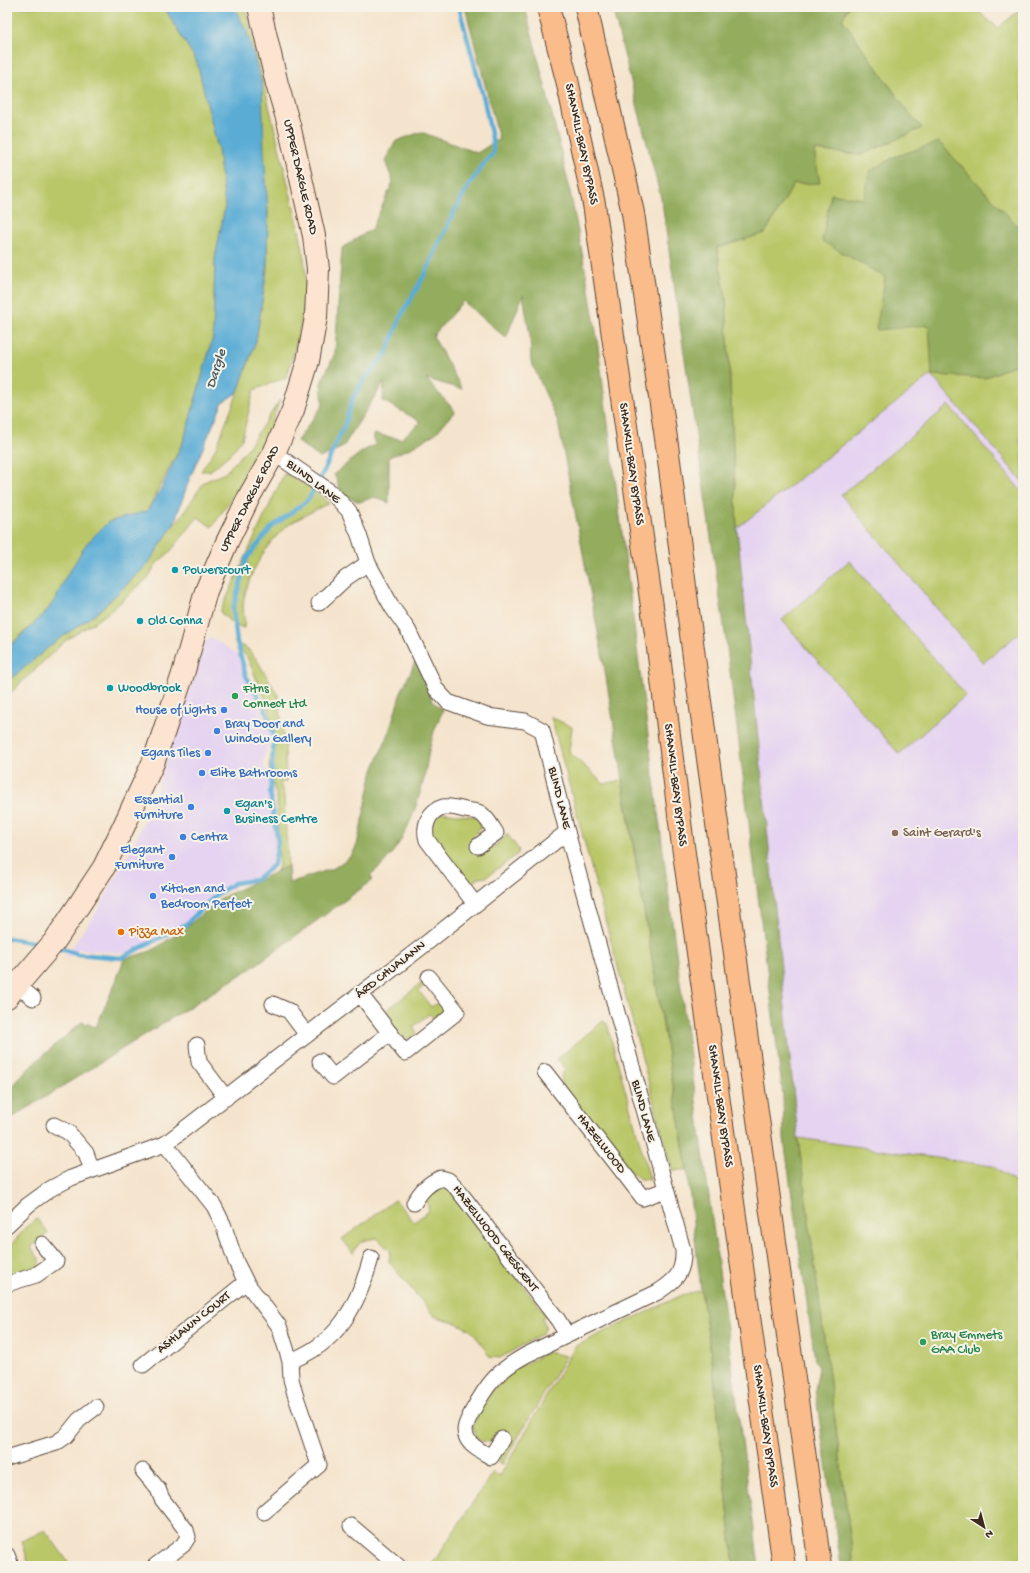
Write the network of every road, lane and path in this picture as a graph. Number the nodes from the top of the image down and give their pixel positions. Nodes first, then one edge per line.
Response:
1 (258, 7) edge
2 (548, 7) edge
3 (586, 7) edge
4 (274, 453) junction
5 (368, 563) junction
6 (319, 603) dead end
7 (567, 832) junction
8 (478, 846) dead end
9 (475, 904) junction
10 (429, 977) dead end
11 (19, 993) edge
12 (360, 994) junction
13 (273, 1004) dead end
14 (390, 1033) junction
15 (307, 1035) junction
16 (197, 1045) dead end
17 (320, 1061) dead end
18 (545, 1072) dead end
19 (226, 1098) junction
20 (54, 1125) dead end
21 (165, 1144) junction
22 (92, 1170) junction
23 (665, 1190) junction
24 (414, 1203) dead end
25 (7, 1225) edge
26 (42, 1244) dead end
27 (371, 1258) dead end
28 (246, 1282) junction
29 (7, 1284) edge
30 (567, 1335) junction
31 (290, 1361) junction
32 (142, 1365) dead end
33 (96, 1407) dead end
34 (502, 1440) dead end
35 (7, 1458) edge
36 (143, 1471) dead end
37 (264, 1512) dead end
38 (351, 1526) dead end
39 (7, 1555) edge
40 (11, 1566) edge
41 (155, 1566) edge
42 (398, 1566) edge
43 (784, 1566) edge
44 (820, 1566) edge

1 - 4 main road, UPPER DARGLE ROAD
2 - 43 highway, SHANKILL-BRAY BYPASS
3 - 44 highway
4 - 5 street, BLIND LANE
4 - 11 main road, UPPER DARGLE ROAD
5 - 6 street
5 - 7 street, BLIND LANE
7 - 9 street, ÁRD CHUALANN
7 - 23 street, BLIND LANE
8 - 9 street
9 - 12 street, ÁRD CHUALANN
10 - 14 street
12 - 14 street
12 - 15 street, ÁRD CHUALANN
13 - 15 street
14 - 17 street
15 - 19 street, ÁRD CHUALANN
16 - 19 street
18 - 23 street, HAZELWOOD
19 - 21 street, ÁRD CHUALANN
20 - 22 street
21 - 22 street, ÁRD CHUALANN
21 - 28 street
22 - 25 street, ÁRD CHUALANN
23 - 30 street, BLIND LANE
24 - 30 street, HAZELWOOD CRESCENT
26 - 29 street
27 - 31 street
28 - 31 street
28 - 32 street, ASHLAWN COURT
30 - 34 street
31 - 37 street
33 - 35 street
36 - 41 street
38 - 42 street
39 - 40 street

